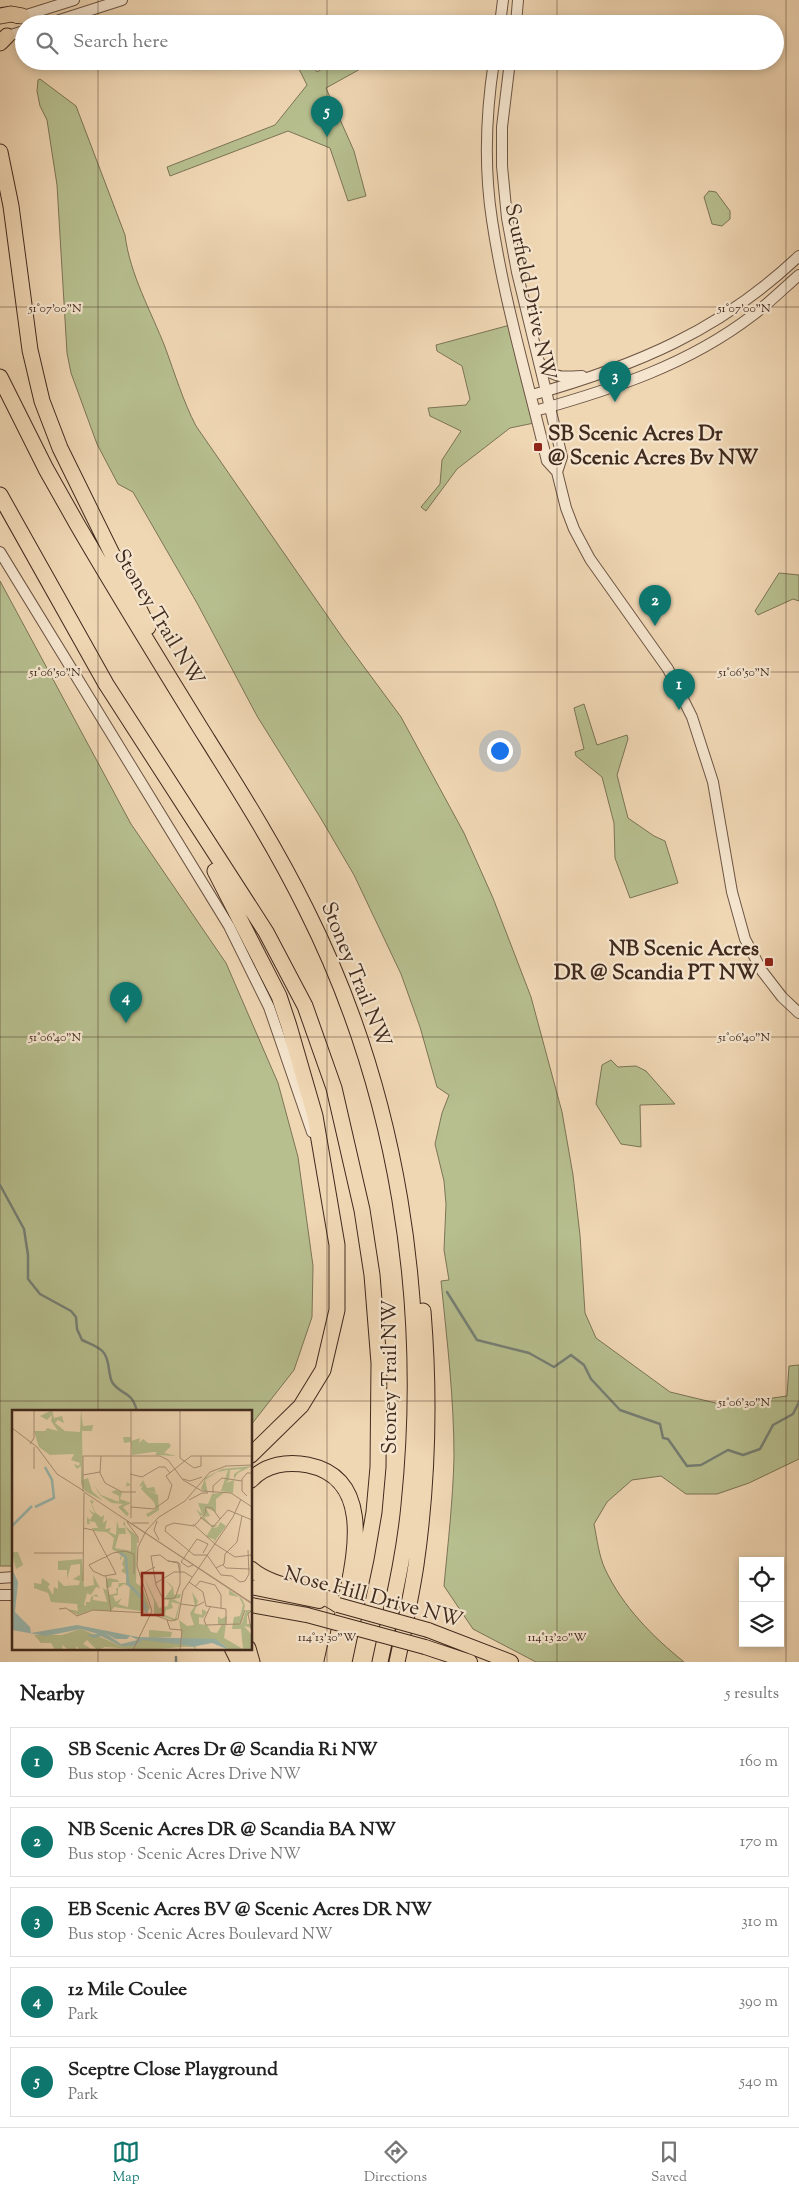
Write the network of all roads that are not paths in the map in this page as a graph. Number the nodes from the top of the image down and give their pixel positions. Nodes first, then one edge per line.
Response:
1 (74, 0) edge
2 (122, 0) edge
3 (503, 0) edge
4 (518, 0) edge
5 (42, 15) edge
6 (75, 15) edge
7 (501, 15) edge
8 (517, 15) edge
9 (0, 16) edge
10 (15, 17) edge
11 (15, 28) edge
12 (15, 28) edge
13 (2, 35) edge
14 (493, 70) edge
15 (509, 70) edge
16 (0, 152) edge
17 (799, 256) edge
18 (799, 275) edge
19 (539, 362) junction
20 (598, 375) junction
21 (0, 377) edge
22 (546, 391) junction
23 (532, 396) junction
24 (550, 407) junction
25 (535, 410) junction
26 (557, 472) junction
27 (0, 496) edge
28 (0, 552) edge
29 (106, 684) junction
30 (203, 732) junction
31 (799, 1013) edge
32 (320, 1156) junction
33 (409, 1262) junction
34 (252, 1454) edge
35 (252, 1479) edge
36 (252, 1570) edge
37 (252, 1587) edge
38 (312, 1597) junction
39 (252, 1605) edge
40 (338, 1606) joint
41 (233, 1650) edge
42 (239, 1662) edge
43 (332, 1662) edge
44 (344, 1662) edge
45 (380, 1662) edge
46 (397, 1662) edge
47 (470, 1662) edge
48 (511, 1662) edge

1 - 5 street
2 - 6 street
3 - 7 street
4 - 8 street
9 - 10 highway
11 - 13 street
12 - 13 street
14 - 23 street, Scurfield Drive NW
15 - 19 street, Scurfield Drive NW
16 - 30 highway
17 - 20 street
18 - 24 street
19 - 20 street
19 - 22 street, Scurfield Drive NW
20 - 22 street
21 - 30 highway, Stoney Trail NW
22 - 23 street
22 - 24 street, Scurfield Drive NW
23 - 25 street, Scurfield Drive NW
24 - 25 street
24 - 26 street, Scurfield Drive NW
25 - 26 street, Scurfield Drive NW
26 - 31 street
27 - 29 highway, Stoney Trail NW
28 - 32 street
29 - 32 highway
29 - 44 highway, Stoney Trail NW
30 - 33 highway, Stoney Trail NW
32 - 34 highway
33 - 45 highway, Stoney Trail NW
33 - 46 highway
35 - 43 highway
36 - 38 highway
37 - 38 main road, Nose Hill Drive NW
38 - 40 highway
39 - 47 main road, Nose Hill Drive NW, bridge
40 - 48 main road, Nose Hill Drive NW, bridge
41 - 42 highway

